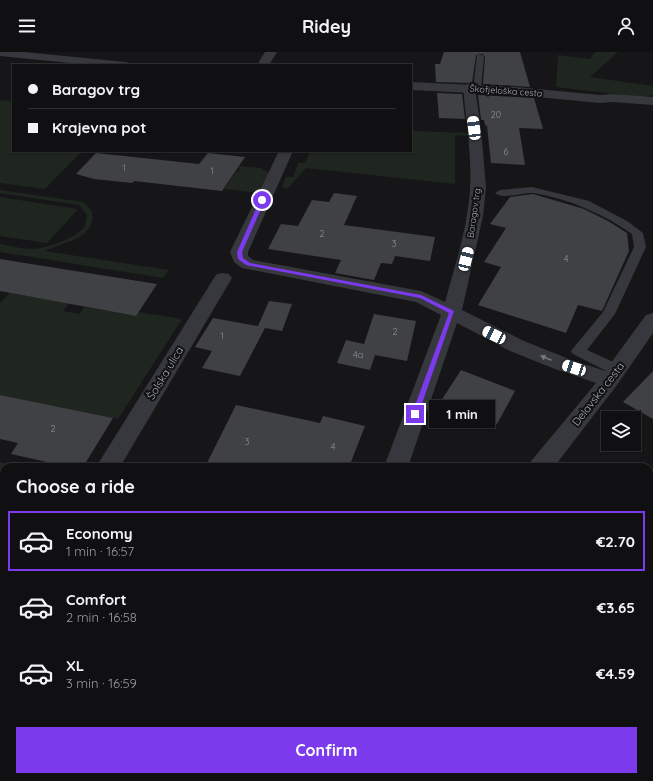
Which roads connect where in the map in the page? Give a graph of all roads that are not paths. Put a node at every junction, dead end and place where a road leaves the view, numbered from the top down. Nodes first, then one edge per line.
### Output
1 (271, 52) edge
2 (0, 53) edge
3 (480, 57) dead end
4 (115, 64) edge
5 (263, 64) edge
6 (412, 86) edge
7 (473, 88) junction
8 (600, 98) junction
9 (653, 101) edge
10 (653, 110) edge
11 (286, 152) edge
12 (500, 193) dead end
13 (223, 278) dead end
14 (452, 312) junction
15 (652, 324) edge
16 (613, 375) junction
17 (110, 463) edge
18 (397, 463) edge
19 (543, 463) edge

1 - 5 street
2 - 4 street
3 - 7 lane
6 - 7 street, Škofjeloška cesta
7 - 8 street, Škofjeloška cesta
7 - 14 street, Baragov trg
8 - 9 street, Škofjeloška cesta
8 - 10 street, Škofjeloška cesta
11 - 14 street
12 - 16 lane
13 - 17 street, Šolska ulica
16 -> 14 street
14 - 18 street, Baragov trg
15 - 16 street, Delavska cesta
16 - 19 street, Delavska cesta

